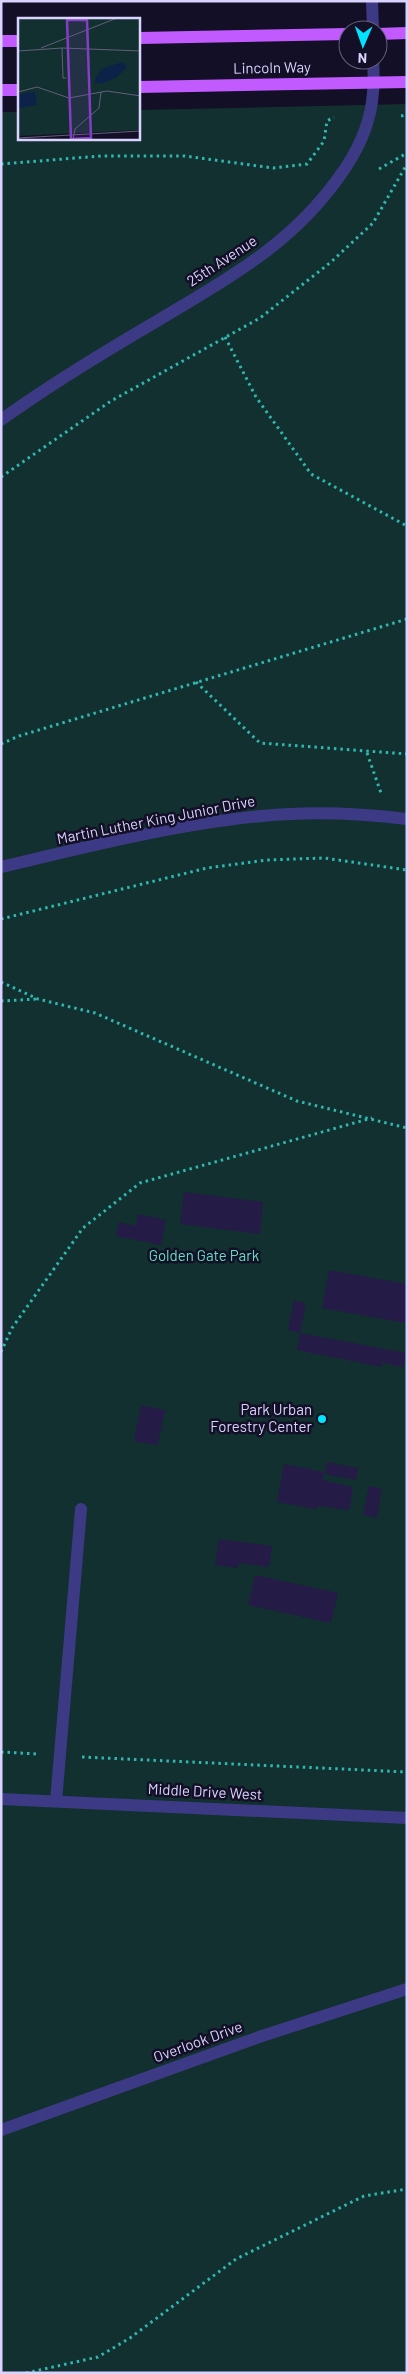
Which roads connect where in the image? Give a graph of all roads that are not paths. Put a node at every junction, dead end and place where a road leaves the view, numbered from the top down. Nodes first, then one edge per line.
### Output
1 (372, 1) edge
2 (373, 20) edge
3 (407, 33) edge
4 (338, 34) edge
5 (388, 34) edge
6 (140, 38) edge
7 (18, 41) edge
8 (1, 42) edge
9 (374, 70) edge
10 (407, 82) edge
11 (374, 83) junction
12 (140, 88) edge
13 (1, 90) edge
14 (18, 90) edge
15 (1, 420) edge
16 (407, 819) edge
17 (1, 867) edge
18 (80, 1509) dead end
19 (1, 1799) edge
20 (56, 1801) junction
21 (407, 1818) edge
22 (407, 1989) edge
23 (1, 2130) edge

1 - 2 street
3 - 5 main road
4 - 6 main road
7 - 8 main road
9 - 11 street, 25th Avenue
10 - 11 main road, Lincoln Way
11 - 12 main road, Lincoln Way
11 - 15 street, 25th Avenue
13 - 14 main road
16 - 17 street, Martin Luther King Junior Drive
18 - 20 street
19 - 20 street, Middle Drive West
20 - 21 street, Middle Drive West
22 - 23 street, Overlook Drive

